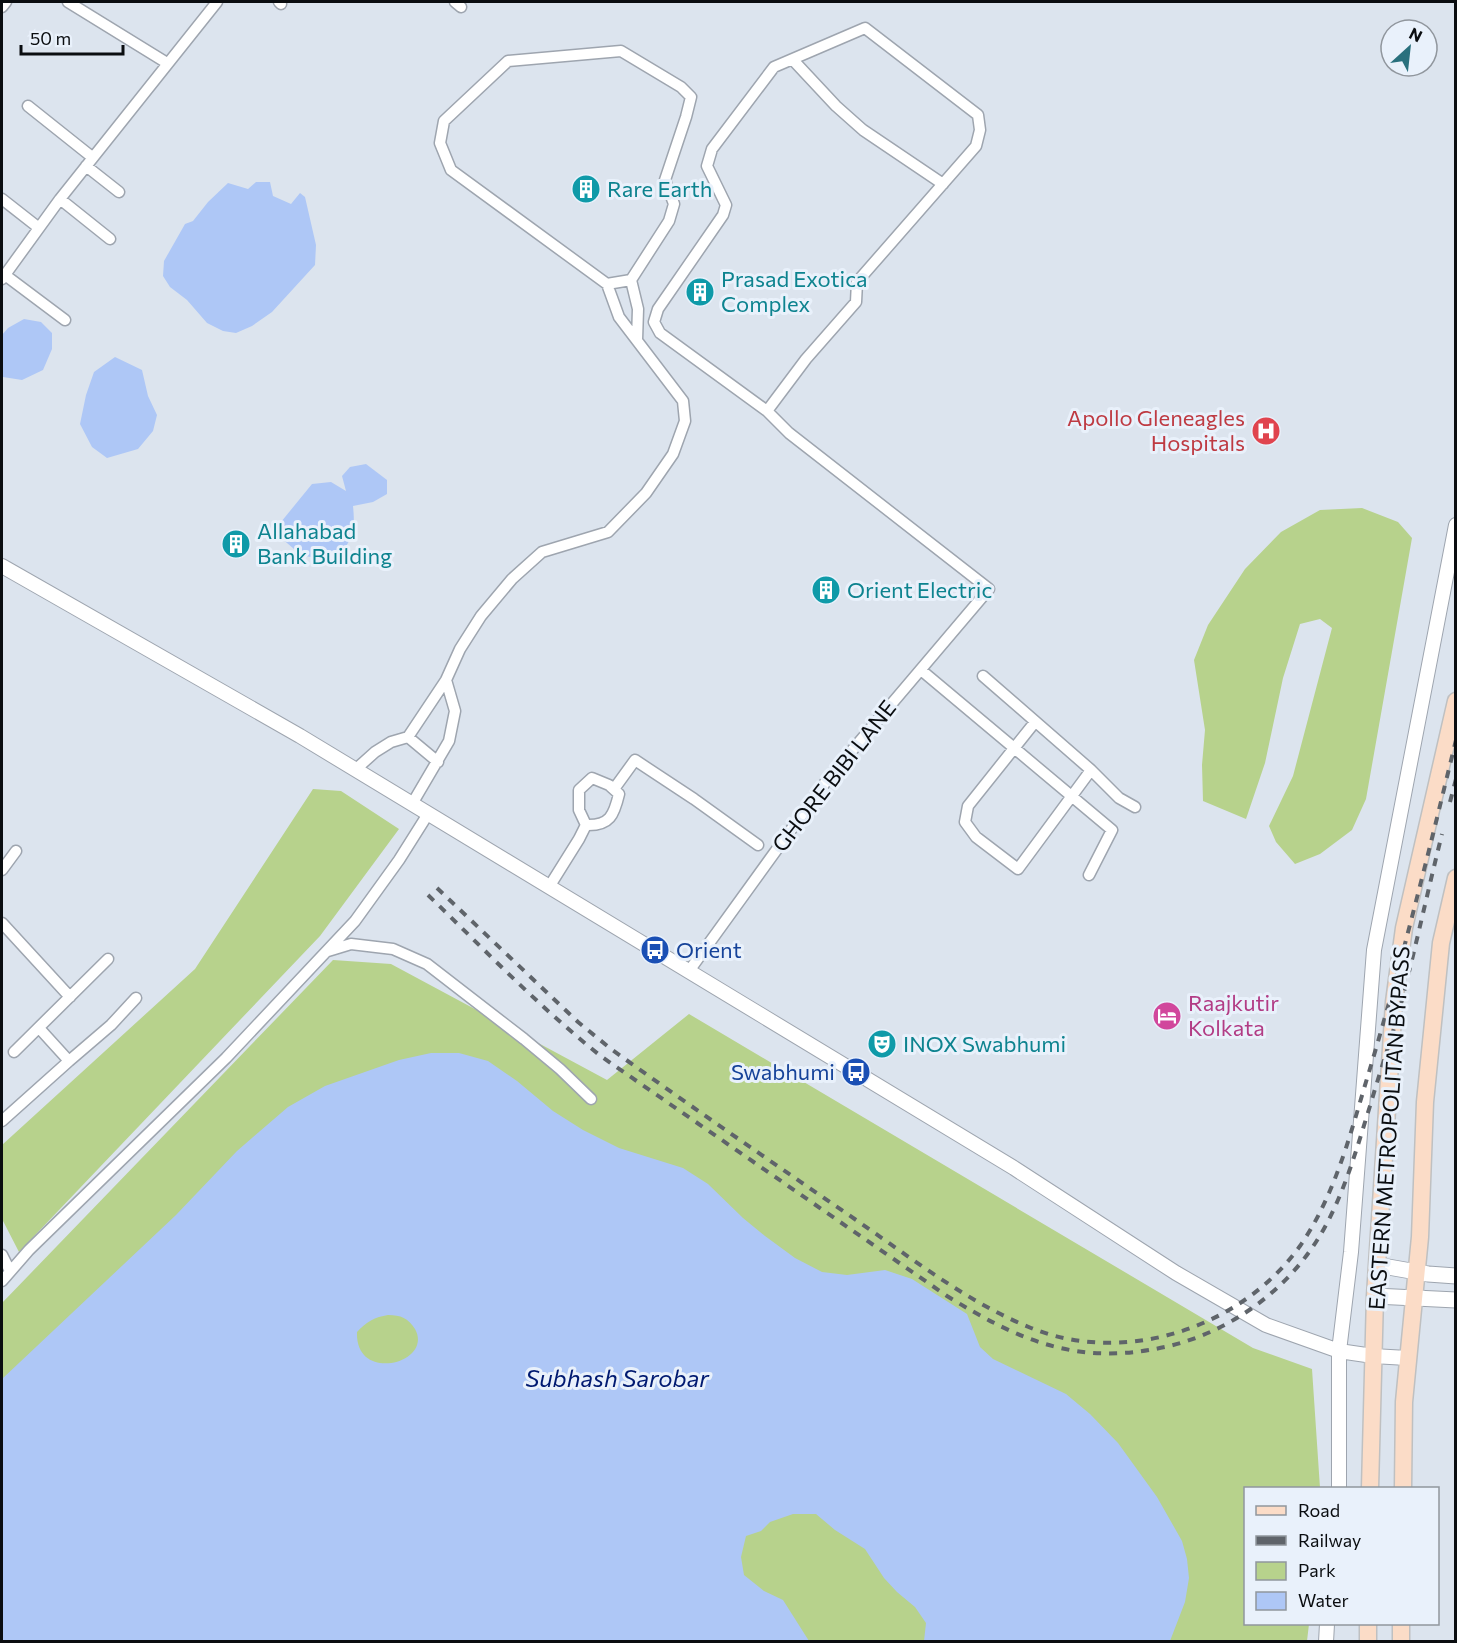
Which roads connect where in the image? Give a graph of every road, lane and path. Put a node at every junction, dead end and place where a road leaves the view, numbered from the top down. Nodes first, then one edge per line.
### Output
1 (6, 2) edge
2 (68, 2) edge
3 (217, 2) edge
4 (2, 7) edge
5 (793, 60) junction
6 (167, 63) junction
7 (28, 106) dead end
8 (89, 162) junction
9 (943, 184) junction
10 (119, 192) dead end
11 (2, 199) edge
12 (60, 199) junction
13 (39, 228) junction
14 (110, 238) dead end
15 (3, 277) edge
16 (631, 280) junction
17 (607, 284) junction
18 (65, 320) dead end
19 (637, 340) junction
20 (767, 411) junction
21 (1455, 525) edge
22 (2, 566) edge
23 (921, 670) junction
24 (983, 676) dead end
25 (446, 680) junction
26 (1455, 701) edge
27 (1035, 722) junction
28 (408, 737) junction
29 (1015, 748) junction
30 (438, 762) junction
31 (355, 770) junction
32 (1091, 770) junction
33 (614, 789) junction
34 (1071, 796) junction
35 (412, 804) junction
36 (1135, 807) dead end
37 (428, 814) junction
38 (586, 825) junction
39 (758, 845) dead end
40 (16, 850) dead end
41 (2, 870) edge
42 (1089, 875) dead end
43 (1455, 878) edge
44 (549, 887) junction
45 (2, 923) edge
46 (327, 951) junction
47 (108, 959) dead end
48 (689, 971) junction
49 (70, 997) junction
50 (136, 998) dead end
51 (39, 1028) junction
52 (14, 1052) dead end
53 (69, 1061) junction
54 (591, 1099) dead end
55 (2, 1121) edge
56 (2, 1255) edge
57 (1377, 1265) junction
58 (10, 1271) junction
59 (1417, 1271) junction
60 (1455, 1276) edge
61 (2, 1281) edge
62 (1375, 1296) junction
63 (1414, 1299) junction
64 (1455, 1300) edge
65 (1339, 1351) junction
66 (1373, 1356) junction
67 (1407, 1358) junction
68 (1339, 1487) edge
69 (1370, 1487) edge
70 (1402, 1487) edge
71 (1327, 1625) edge
72 (1368, 1625) edge
73 (1401, 1625) edge
74 (1326, 1641) edge
75 (1368, 1641) edge
76 (1401, 1641) edge

1 - 4 street
2 - 6 street
3 - 6 street
5 - 9 street
5 - 9 street
5 - 20 street
6 - 8 street
7 - 8 street
8 - 10 street
8 - 12 street
9 - 20 street
11 - 13 street
12 - 13 street
12 - 14 street
13 - 15 street
15 - 18 street
16 - 17 street
16 - 17 street
16 - 19 street
17 - 19 street
19 - 25 street
20 - 23 street, GHORE BIBI LANE
21 - 65 street
22 - 31 street
23 - 29 street
23 - 48 street, GHORE BIBI LANE
24 - 27 street
25 - 28 street
25 - 30 street
26 - 57 main road, EASTERN METROPOLITAN BYPASS
27 - 29 street
27 - 32 street
28 - 30 street
28 - 31 street
29 - 34 street
29 - 34 street
30 - 35 street
31 - 35 street
32 - 34 street
32 - 36 street
33 - 38 street
33 - 38 street
33 - 39 street
34 - 42 street
35 - 37 street
37 - 44 street
37 - 46 street
38 - 44 street
40 - 41 street
43 - 59 main road, EASTERN METROPOLITAN BYPASS
44 - 48 street
45 - 49 street
46 - 54 street
46 - 58 street
47 - 49 street
48 - 65 street
49 - 51 street
50 - 53 street
51 - 52 street
51 - 53 street
53 - 55 street
56 - 58 street
57 - 59 main road
57 - 62 main road, EASTERN METROPOLITAN BYPASS
58 - 61 street
59 - 60 main road
59 - 63 main road, EASTERN METROPOLITAN BYPASS
62 - 63 main road
62 - 66 main road, EASTERN METROPOLITAN BYPASS
63 - 64 main road
63 - 67 main road, EASTERN METROPOLITAN BYPASS
65 - 66 street
65 - 68 street
66 - 67 street
66 - 69 main road, EASTERN METROPOLITAN BYPASS
67 - 70 main road, EASTERN METROPOLITAN BYPASS
71 - 74 street
72 - 75 main road
73 - 76 main road

